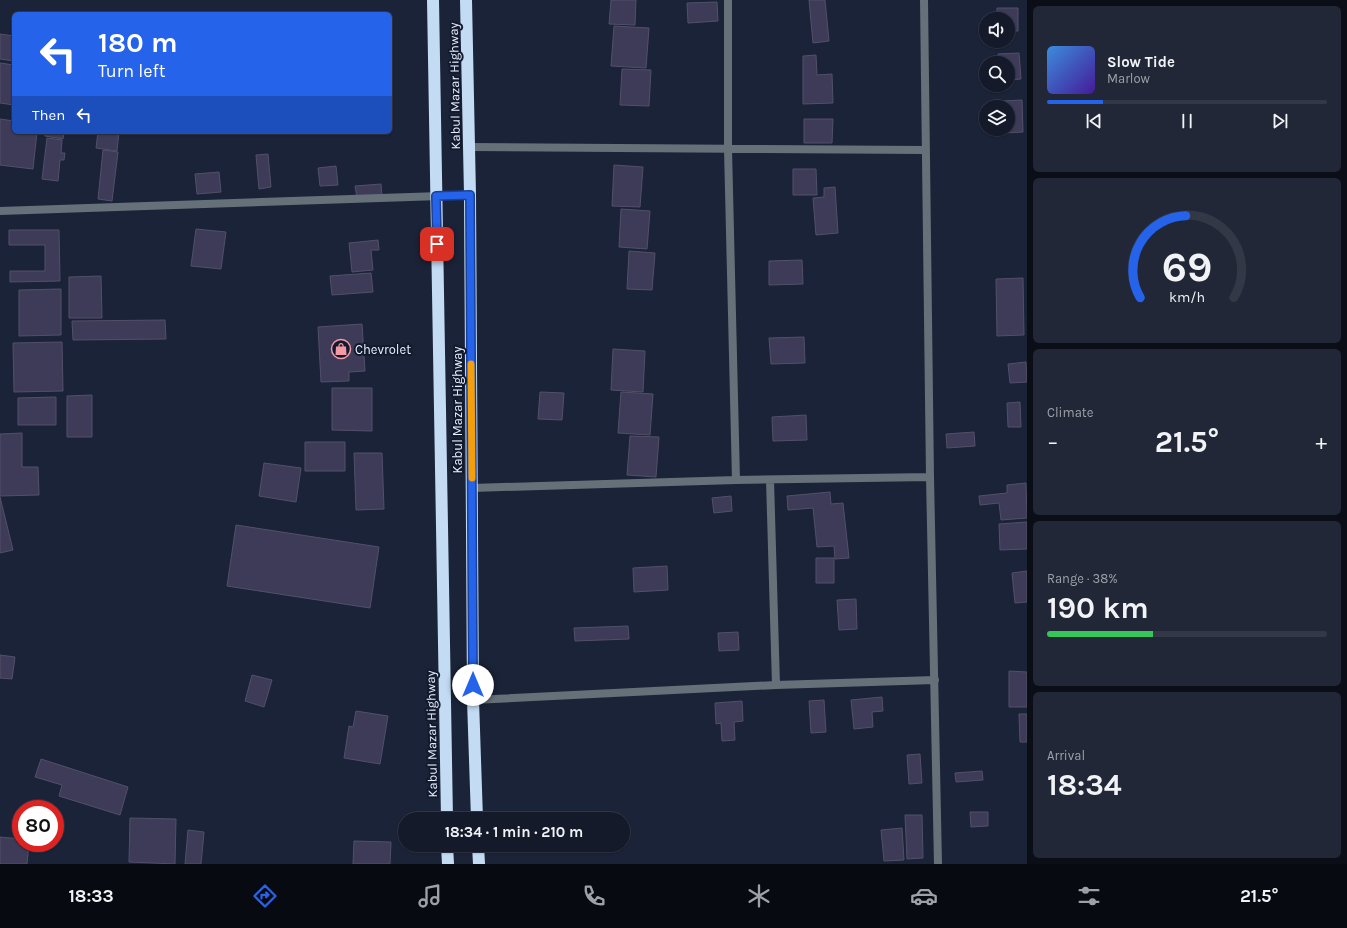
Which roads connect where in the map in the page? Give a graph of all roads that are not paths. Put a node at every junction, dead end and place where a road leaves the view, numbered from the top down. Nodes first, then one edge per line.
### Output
1 (433, 0) edge
2 (466, 0) edge
3 (728, 0) edge
4 (924, 0) edge
5 (469, 147) junction
6 (728, 150) junction
7 (925, 150) junction
8 (470, 195) junction
9 (436, 196) junction
10 (0, 211) edge
11 (930, 477) junction
12 (736, 480) junction
13 (770, 480) junction
14 (472, 488) junction
15 (935, 680) junction
16 (776, 685) junction
17 (473, 700) junction
18 (447, 812) edge
19 (478, 812) edge
20 (447, 852) edge
21 (478, 852) edge
22 (448, 864) edge
23 (479, 864) edge
24 (938, 864) edge

1 - 9 highway, Kabul Mazar Highway
2 - 5 highway, Kabul Mazar Highway
3 - 6 street
4 - 7 street
5 - 6 street
5 - 8 highway, Kabul Mazar Highway
6 - 7 street
6 - 12 street
7 - 11 street
8 - 9 street
8 - 14 highway, Kabul Mazar Highway
9 - 10 street
9 - 18 highway, Kabul Mazar Highway
11 - 13 street
11 - 15 street
12 - 13 street
12 - 14 street
13 - 16 street
14 - 17 highway, Kabul Mazar Highway
15 - 16 street
15 - 24 street
16 - 17 street
17 - 19 highway, Kabul Mazar Highway
20 - 22 highway
21 - 23 highway

